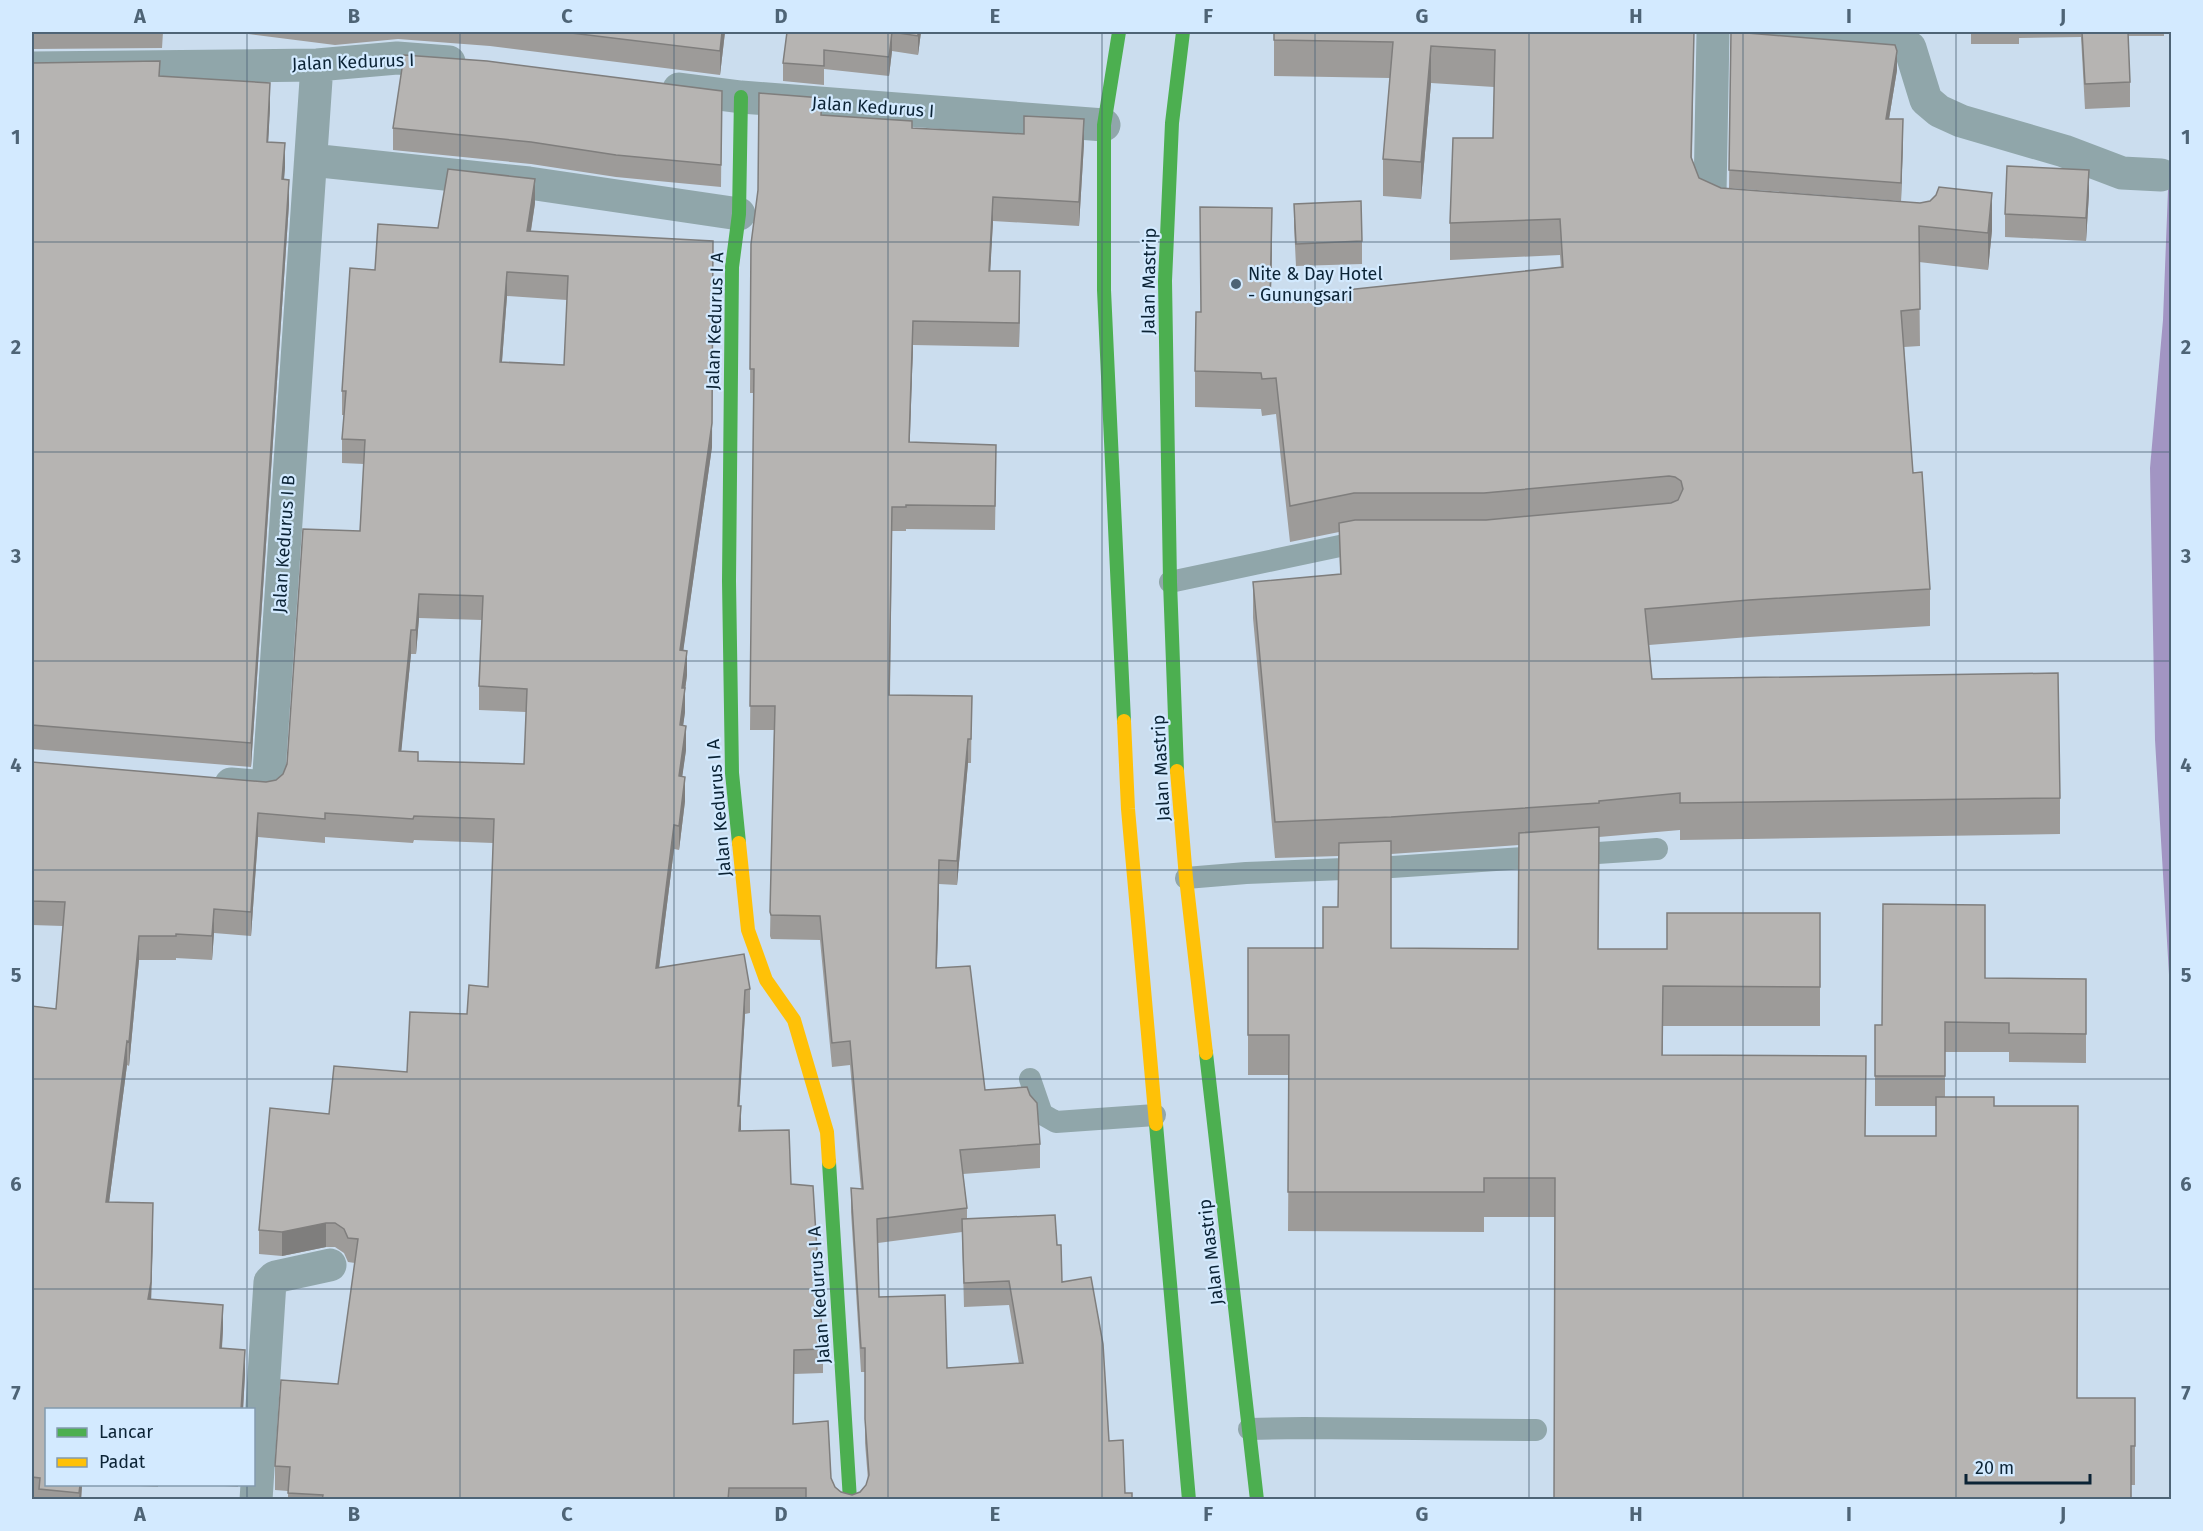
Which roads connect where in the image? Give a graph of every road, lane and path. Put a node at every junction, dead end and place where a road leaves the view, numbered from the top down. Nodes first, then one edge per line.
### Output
1 (1119, 32) edge
2 (1184, 32) edge
3 (1713, 32) edge
4 (1748, 32) edge
5 (477, 64) edge
6 (317, 65) junction
7 (32, 68) edge
8 (650, 86) edge
9 (741, 97) junction
10 (1104, 124) junction
11 (311, 160) junction
12 (2161, 175) dead end
13 (1769, 210) edge
14 (739, 214) junction
15 (1390, 543) edge
16 (1170, 582) junction
17 (197, 781) edge
18 (1657, 849) dead end
19 (1186, 878) junction
20 (1030, 1079) dead end
21 (1155, 1115) junction
22 (330, 1265) dead end
23 (1249, 1429) junction
24 (1536, 1431) dead end
25 (256, 1500) edge
26 (850, 1500) edge
27 (1189, 1500) edge
28 (1257, 1500) edge

1 - 10 main road, Jalan Mastrip
2 - 16 main road, Jalan Mastrip
3 - 13 street
4 - 12 street
5 - 6 street, Jalan Kedurus I
6 - 7 street, Jalan Kedurus I
6 - 11 street, Jalan Kedurus I B
8 - 9 street, Jalan Kedurus I
9 - 10 street, Jalan Kedurus I
9 - 14 main road, Jalan Kedurus I A
10 - 21 main road, Jalan Mastrip
11 - 14 street
11 - 17 street, Jalan Kedurus I B
14 - 26 main road, Jalan Kedurus I A
15 - 16 lane
16 - 19 main road, Jalan Mastrip
18 - 19 lane
19 - 23 main road, Jalan Mastrip
20 - 21 lane
21 - 27 main road, Jalan Mastrip
22 - 25 street
23 - 24 lane
23 - 28 main road, Jalan Mastrip

